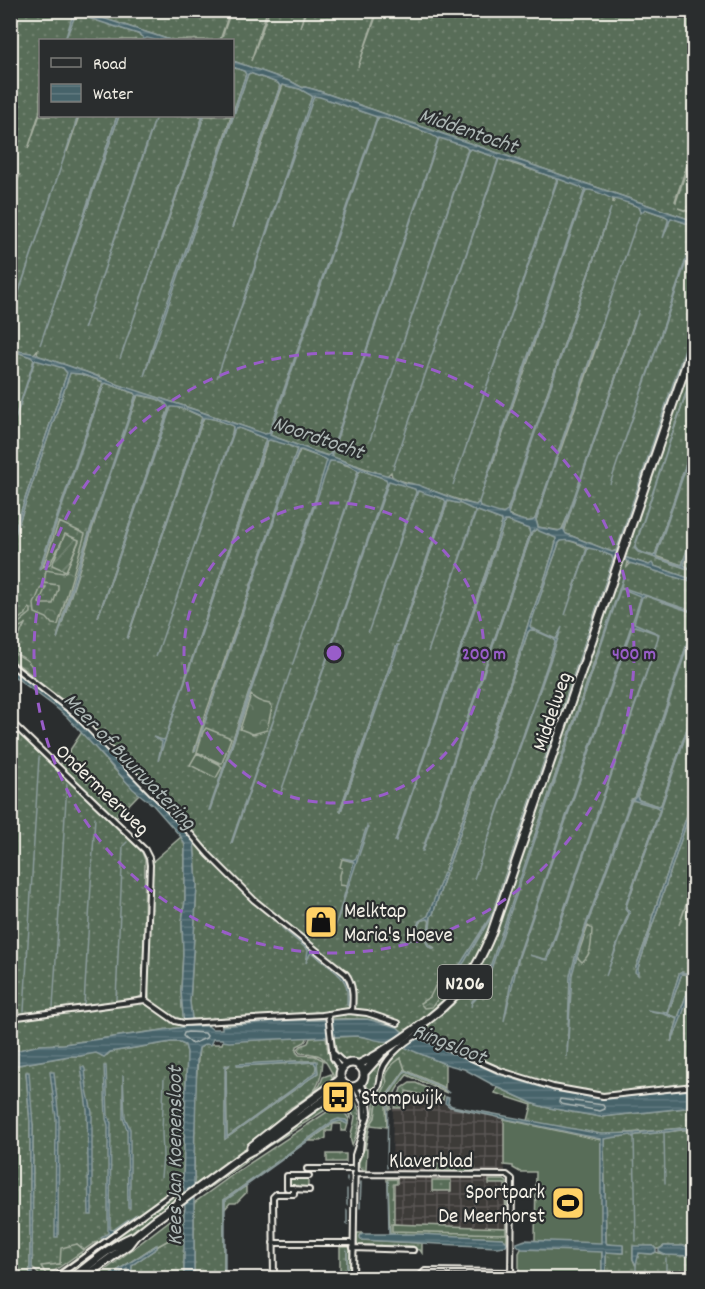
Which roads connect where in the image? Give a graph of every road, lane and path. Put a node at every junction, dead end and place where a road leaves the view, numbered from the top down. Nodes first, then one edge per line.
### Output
1 (694, 342) edge
2 (10, 664) edge
3 (10, 721) edge
4 (145, 999) junction
5 (352, 1011) junction
6 (329, 1017) junction
7 (10, 1018) edge
8 (398, 1023) dead end
9 (411, 1035) junction
10 (398, 1045) junction
11 (381, 1053) junction
12 (358, 1065) junction
13 (344, 1067) junction
14 (364, 1073) junction
15 (343, 1082) junction
16 (358, 1085) junction
17 (694, 1086) edge
18 (364, 1097) junction
19 (307, 1169) dead end
20 (354, 1172) junction
21 (309, 1176) dead end
22 (178, 1189) dead end
23 (309, 1190) dead end
24 (293, 1192) junction
25 (135, 1236) junction
26 (273, 1243) junction
27 (353, 1246) junction
28 (413, 1250) dead end
29 (511, 1272) junction
30 (55, 1278) edge
31 (72, 1278) edge
32 (83, 1278) edge
33 (274, 1278) edge
34 (353, 1278) edge
35 (421, 1278) edge
36 (511, 1278) edge

1 - 9 main road, Middelweg / N206
2 - 5 street
3 - 4 street, Ondermeerweg
4 - 6 street
4 - 7 street
5 - 6 street
5 - 8 street
6 - 13 street
9 - 10 main road, Middelweg / N206
9 - 17 street
10 - 11 main road, Middelweg / N206
10 - 18 street
11 - 12 main road, Middelweg / N206
11 - 14 main road, Middelweg / N206
12 - 13 main road, N206
12 - 14 main road
13 - 15 main road
14 - 16 main road, N206
15 - 16 main road
15 - 25 main road
16 - 18 street
16 - 18 street
18 - 20 street
19 - 20 street, Klaverblad
20 - 27 street
20 - 29 street, Klaverblad
21 - 24 street
22 - 30 street
23 - 24 street
24 - 26 street
25 - 31 main road
25 - 32 main road
26 - 27 street
26 - 33 street
27 - 28 street
27 - 34 street
29 - 35 street
29 - 36 street

